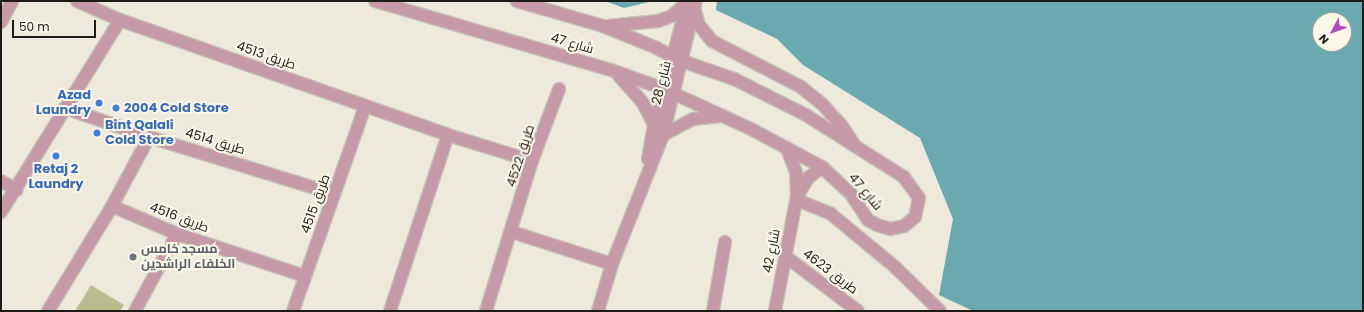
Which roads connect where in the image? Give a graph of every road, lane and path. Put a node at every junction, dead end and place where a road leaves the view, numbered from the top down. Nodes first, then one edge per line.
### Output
1 (12, 1) edge
2 (77, 1) edge
3 (375, 1) edge
4 (517, 1) edge
5 (691, 3) edge
6 (120, 20) junction
7 (1, 22) edge
8 (603, 26) junction
9 (678, 59) junction
10 (612, 70) junction
11 (559, 89) dead end
12 (669, 91) junction
13 (365, 106) junction
14 (65, 108) junction
15 (723, 116) junction
16 (654, 125) junction
17 (448, 135) junction
18 (663, 135) junction
19 (149, 137) junction
20 (787, 148) junction
21 (858, 150) junction
22 (532, 161) junction
23 (822, 167) junction
24 (648, 168) junction
25 (1, 181) edge
26 (17, 190) junction
27 (334, 194) junction
28 (797, 198) junction
29 (112, 206) junction
30 (1, 212) edge
31 (512, 232) junction
32 (177, 234) junction
33 (725, 242) dead end
34 (785, 256) junction
35 (612, 264) junction
36 (305, 276) junction
37 (48, 311) edge
38 (135, 311) edge
39 (293, 311) edge
40 (390, 311) edge
41 (486, 311) edge
42 (598, 311) edge
43 (713, 311) edge
44 (775, 311) edge
45 (858, 311) edge
46 (940, 311) edge

1 - 7 street
2 - 6 street, طريق 4513
3 - 10 street, شارع 47
4 - 8 street, شارع 47
5 - 8 street
5 - 9 street, شارع 28
5 - 21 street
6 - 13 street, طريق 4513
6 - 14 street
8 - 9 street, شارع 47
9 - 12 street, شارع 28
9 - 21 street, شارع 47
10 - 12 street, شارع 47
10 - 16 street
11 - 22 street, طريق 4522
12 - 15 street, شارع 47
12 - 16 street, شارع 28
12 - 18 street, شارع 28
13 - 17 street, طريق 4513
13 - 27 street, طريق 4515
14 - 19 street, طريق 4514
14 - 26 street
15 - 18 street
15 - 20 street, شارع 47
16 - 24 street, شارع 28
17 - 22 street, طريق 4513
17 - 40 street
18 - 24 street, شارع 28
19 - 27 street, طريق 4514
19 - 29 street
20 - 23 street, شارع 47
20 - 28 street, شارع 42
21 - 23 street, شارع 47
22 - 31 street, طريق 4522
23 - 28 street, شارع 42
24 - 35 street, شارع 28
25 - 26 street
26 - 30 street
27 - 36 street, طريق 4515
28 - 34 street, شارع 42
28 - 46 street
29 - 32 street, طريق 4516
29 - 37 street
31 - 35 street
31 - 41 street, طريق 4522
32 - 36 street, طريق 4516
32 - 38 street
33 - 43 street
34 - 44 street, شارع 42
34 - 45 street, طريق 4623
35 - 42 street, شارع 28
36 - 39 street, طريق 4515

